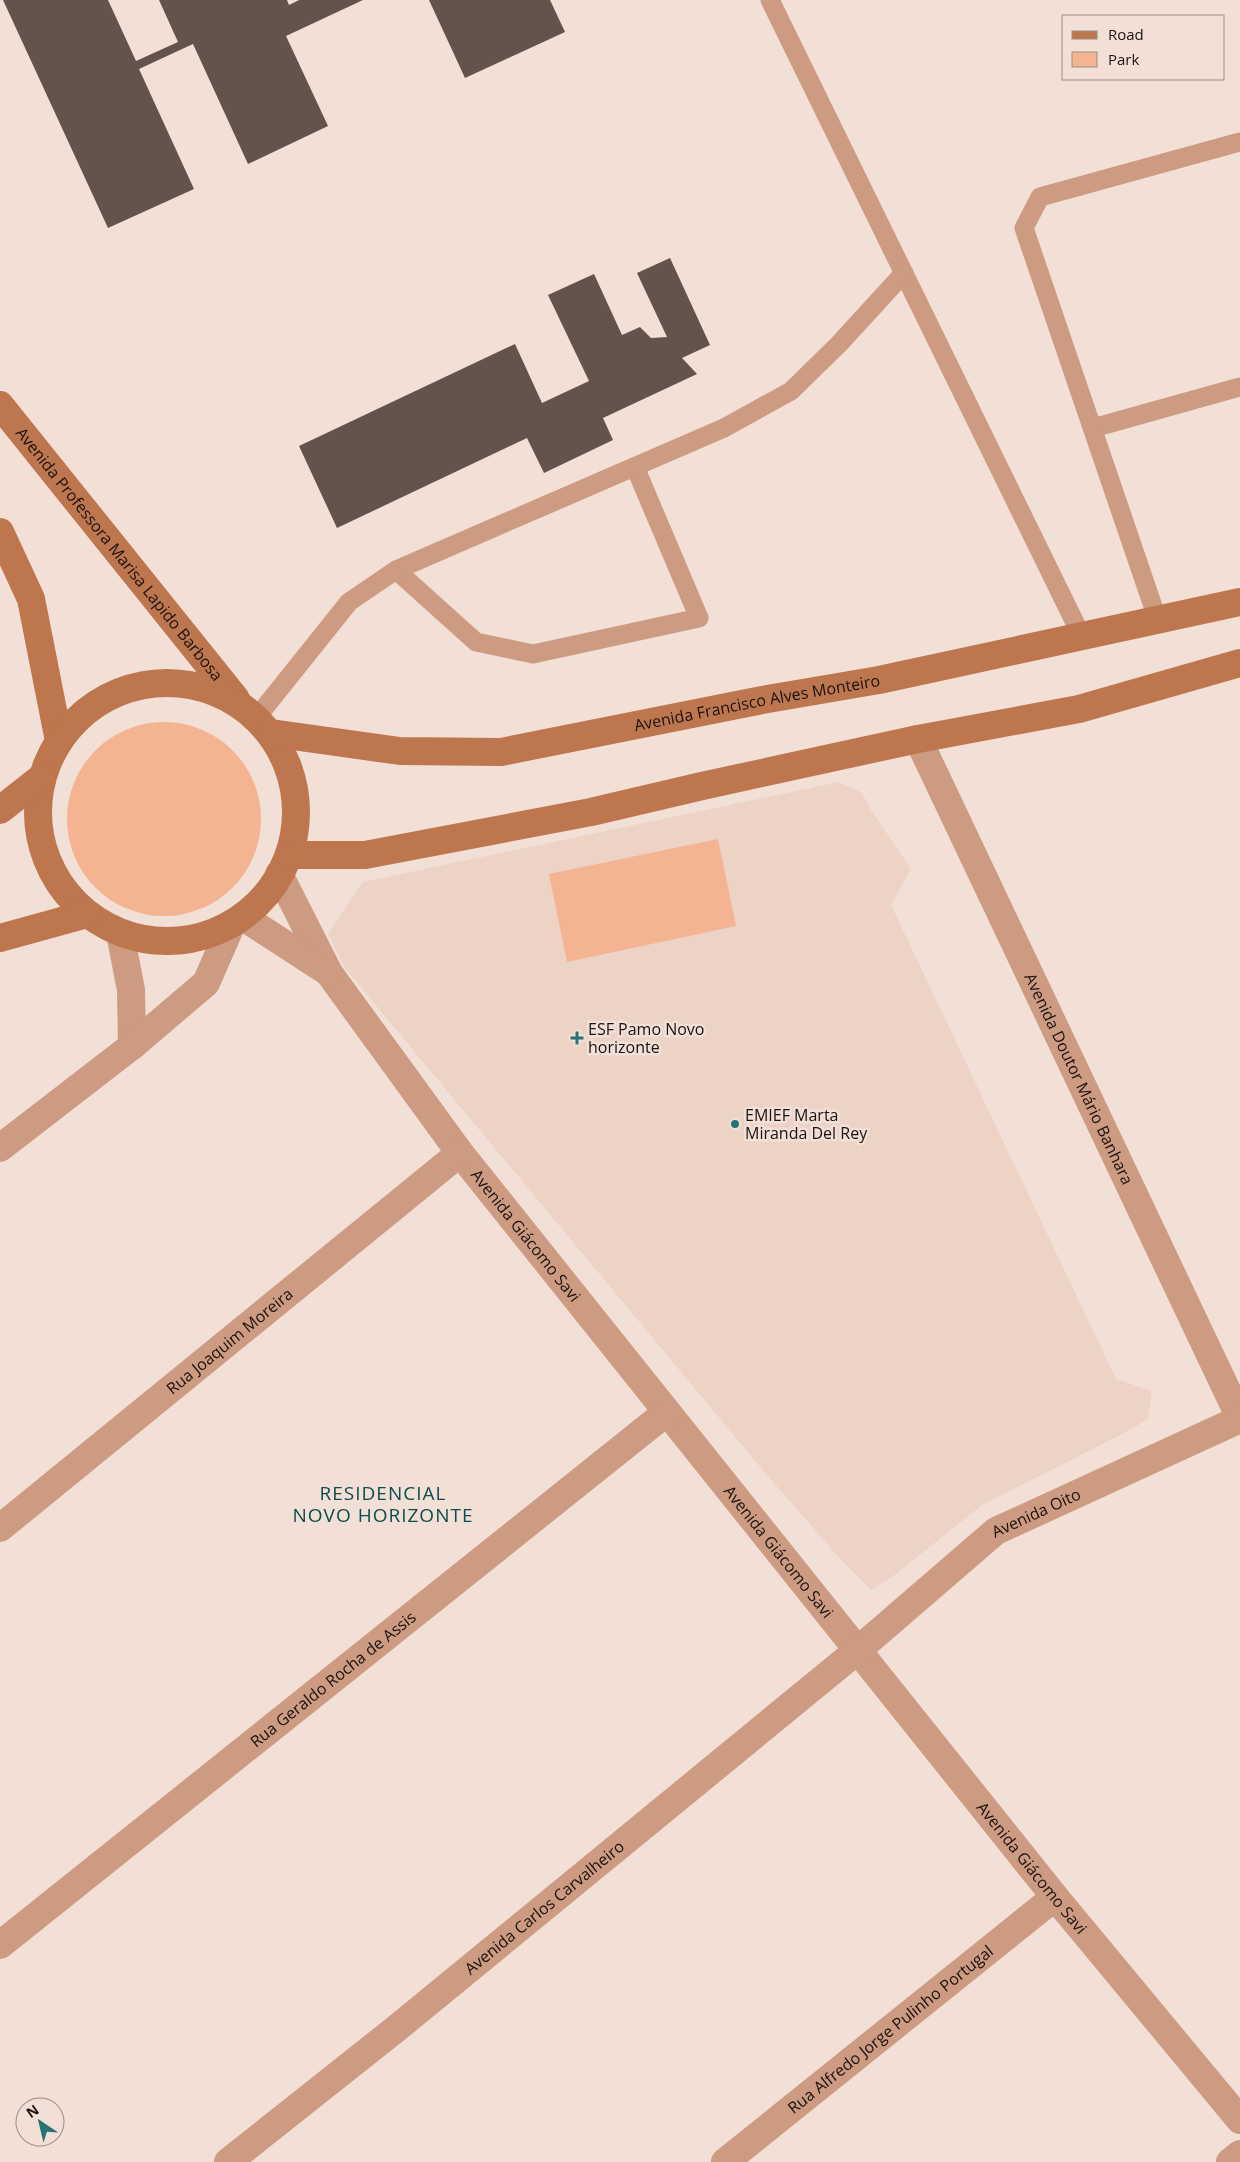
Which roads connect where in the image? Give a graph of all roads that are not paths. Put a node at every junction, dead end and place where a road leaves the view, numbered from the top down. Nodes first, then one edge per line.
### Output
1 (770, 0) edge
2 (1240, 142) edge
3 (904, 273) junction
4 (1240, 387) edge
5 (0, 405) edge
6 (1093, 428) junction
7 (635, 467) junction
8 (0, 532) edge
9 (396, 570) junction
10 (1240, 602) edge
11 (1158, 621) junction
12 (1082, 637) junction
13 (1240, 663) edge
14 (256, 718) junction
15 (918, 739) junction
16 (59, 740) junction
17 (42, 777) junction
18 (0, 810) edge
19 (284, 864) junction
20 (87, 914) junction
21 (237, 922) junction
22 (120, 933) junction
23 (0, 938) edge
24 (329, 973) junction
25 (132, 1046) junction
26 (0, 1148) edge
27 (460, 1154) junction
28 (667, 1412) junction
29 (1240, 1418) edge
30 (0, 1528) edge
31 (858, 1650) junction
32 (1055, 1897) junction
33 (0, 1945) edge
34 (1240, 2120) edge
35 (1240, 2154) edge
36 (228, 2162) edge
37 (726, 2162) edge
38 (1230, 2162) edge

1 - 3 lane
2 - 6 lane
3 - 7 lane
3 - 12 lane
4 - 6 lane
5 - 14 main road, Avenida Professora Marisa Lapido Barbosa
6 - 11 lane
7 - 9 lane
7 - 9 lane
8 - 16 main road
9 - 14 lane
10 - 11 main road, Avenida Francisco Alves Monteiro
11 - 12 main road, Avenida Francisco Alves Monteiro
12 - 14 main road, Avenida Francisco Alves Monteiro
13 - 15 main road
14 - 16 main road, Avenida Francisco Alves Monteiro
14 - 19 main road, Avenida Professora Marisa Lapido Barbosa
15 - 19 main road
15 - 29 street, Avenida Doutor Mário Banhara
16 - 17 main road, Avenida Francisco Alves Monteiro
17 - 18 main road
17 - 20 main road
19 - 21 main road
19 - 24 street, Avenida Giácomo Savi
20 - 22 main road
20 - 23 main road
21 - 22 main road
21 - 24 street, Avenida Giácomo Savi
21 - 25 street
22 - 25 street
24 - 27 street, Avenida Giácomo Savi
25 - 26 street
27 - 28 street, Avenida Giácomo Savi
27 - 30 street, Rua Joaquim Moreira
28 - 31 street, Avenida Giácomo Savi
28 - 33 street, Rua Geraldo Rocha de Assis
29 - 31 street, Avenida Oito
31 - 32 street, Avenida Giácomo Savi
31 - 36 street, Avenida Carlos Carvalheiro
32 - 34 street, Avenida Giácomo Savi
32 - 37 street, Rua Alfredo Jorge Pulinho Portugal
35 - 38 street

